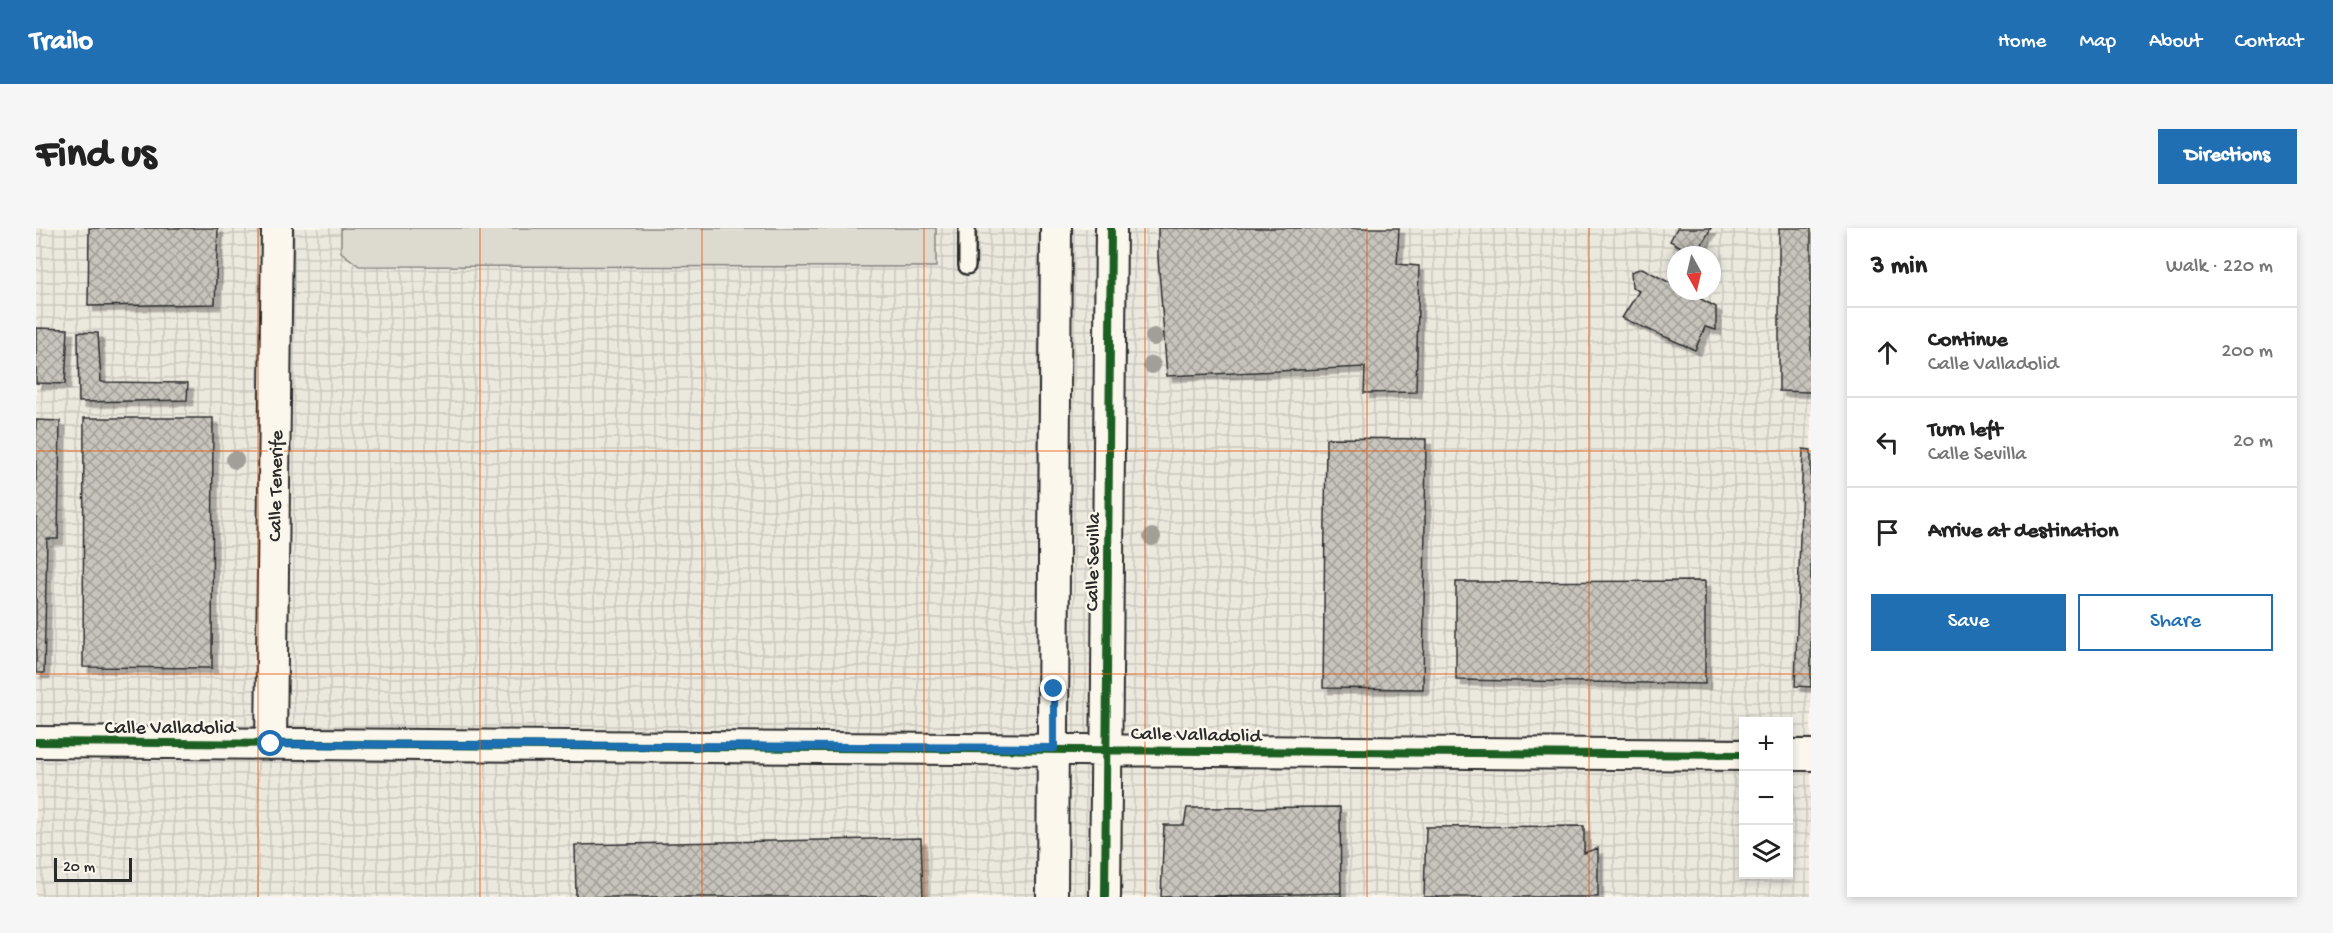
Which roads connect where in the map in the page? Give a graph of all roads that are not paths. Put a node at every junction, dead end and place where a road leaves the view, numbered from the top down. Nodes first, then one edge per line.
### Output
1 (277, 228) edge
2 (967, 228) edge
3 (1056, 228) edge
4 (1111, 228) edge
5 (967, 266) dead end
6 (36, 742) edge
7 (271, 744) junction
8 (1054, 748) junction
9 (1105, 748) junction
10 (1739, 754) edge
11 (1793, 755) edge
12 (1811, 755) edge
13 (1052, 897) edge
14 (1105, 897) edge

1 - 7 street, Calle Tenerife
2 - 5 lane
3 - 8 street, Calle Sevilla
4 - 9 street, Calle Sevilla
6 - 7 street, Calle Valladolid
7 - 8 street, Calle Valladolid
8 - 9 street, Calle Valladolid
8 - 13 street, Calle Sevilla
9 - 10 street, Calle Valladolid
9 - 14 street, Calle Sevilla
11 - 12 street

